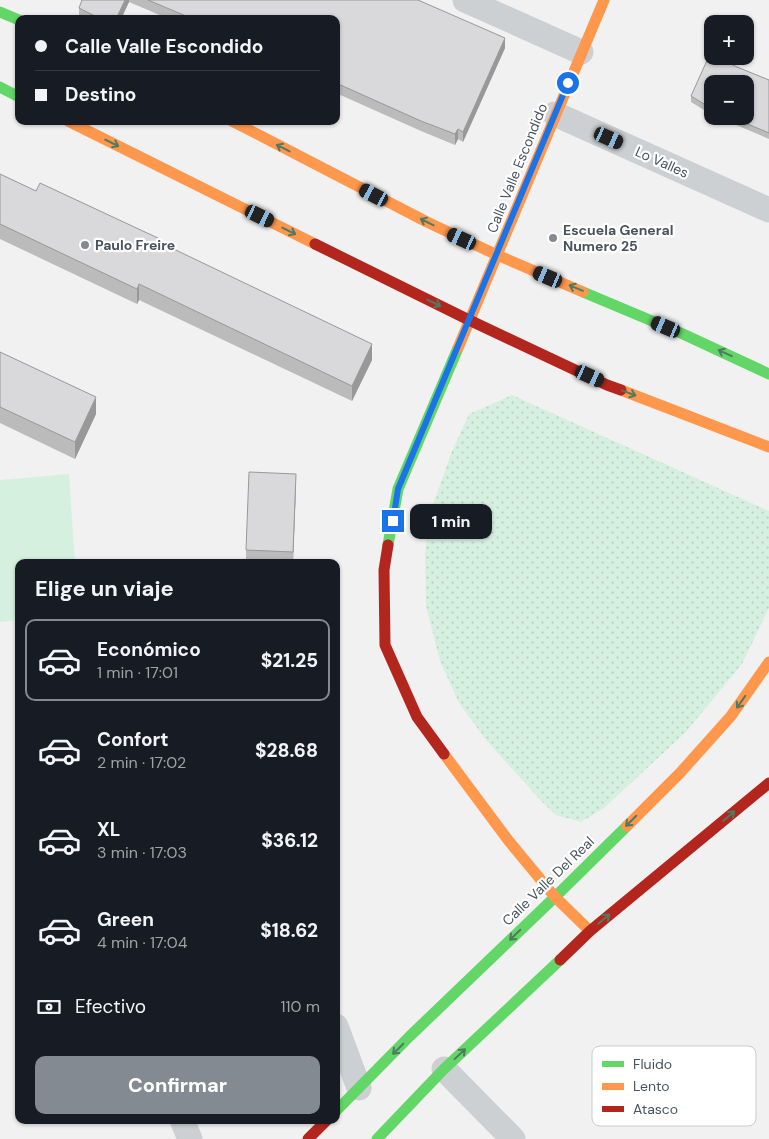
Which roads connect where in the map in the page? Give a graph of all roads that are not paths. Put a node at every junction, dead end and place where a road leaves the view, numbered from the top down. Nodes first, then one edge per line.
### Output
1 (465, 0) edge
2 (604, 0) edge
3 (0, 12) edge
4 (15, 18) edge
5 (581, 52) junction
6 (0, 88) edge
7 (15, 95) edge
8 (555, 114) junction
9 (76, 125) edge
10 (240, 125) edge
11 (769, 210) edge
12 (497, 255) junction
13 (469, 320) junction
14 (769, 374) edge
15 (769, 447) edge
16 (769, 662) edge
17 (769, 783) edge
18 (555, 897) junction
19 (590, 931) junction
20 (340, 1037) edge
21 (444, 1069) junction
22 (359, 1088) junction
23 (340, 1107) edge
24 (184, 1124) edge
25 (323, 1124) edge
26 (190, 1139) edge
27 (308, 1139) edge
28 (377, 1139) edge
29 (513, 1139) edge

1 - 5 street
2 - 5 street, Calle Valle Escondido
3 - 4 street
5 - 8 street, Calle Valle Escondido
6 - 7 street
8 - 11 street, Lo Valles
8 - 12 street, Calle Valle Escondido
9 -> 13 street
12 -> 10 street
12 - 13 street, Calle Valle Escondido
14 -> 12 street
13 -> 15 street
13 - 18 street, Calle Valle Escondido
16 -> 18 street, Calle Valle Del Real
19 -> 17 street
18 - 19 street, Calle Valle Escondido
18 -> 22 street, Calle Valle Del Real
21 -> 19 street
20 - 22 street
21 - 28 street
21 - 29 street
22 - 23 street, Calle Valle Del Real
24 - 26 street
25 - 27 street

